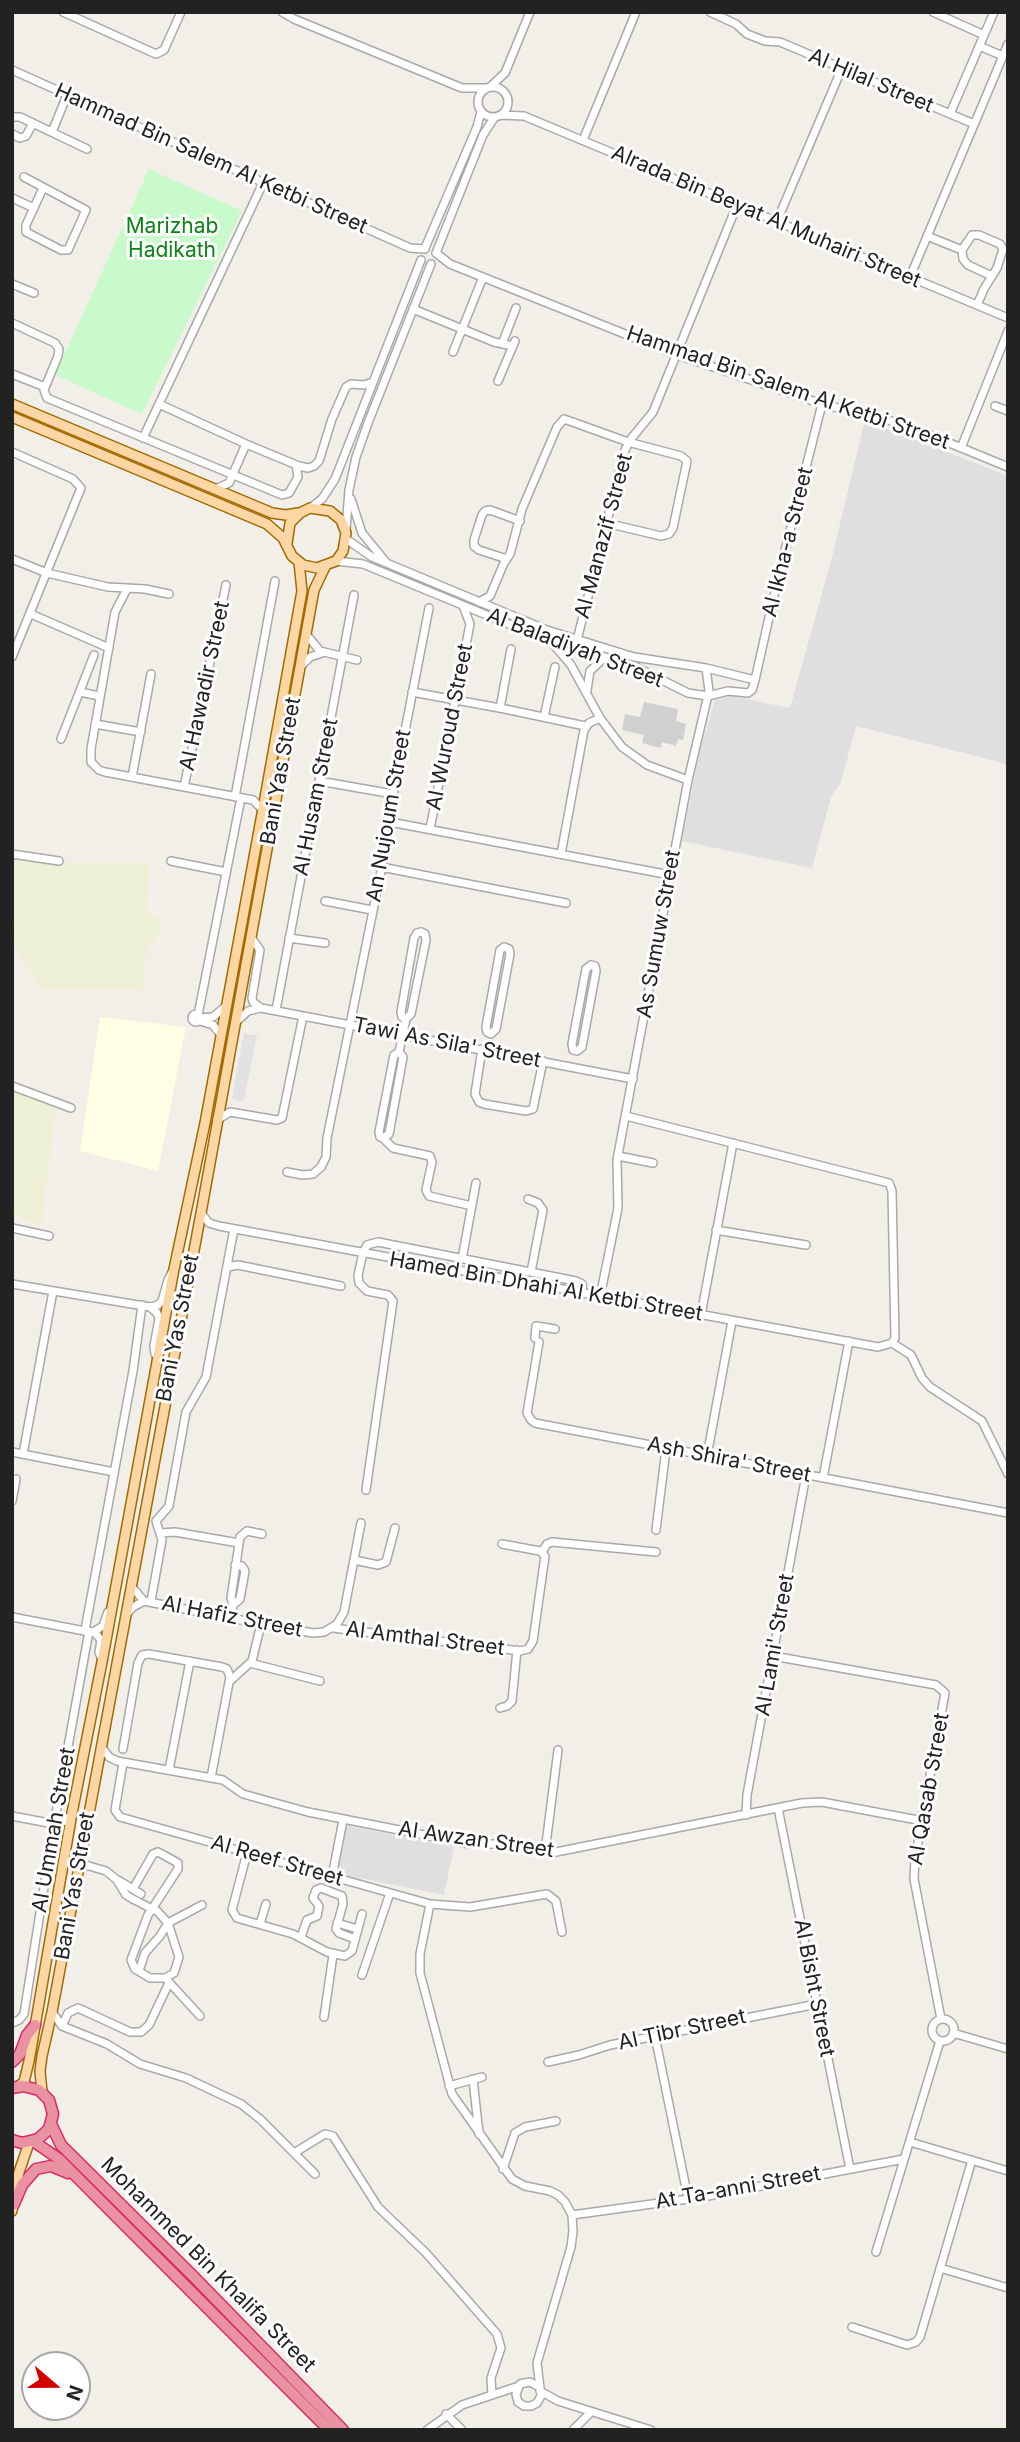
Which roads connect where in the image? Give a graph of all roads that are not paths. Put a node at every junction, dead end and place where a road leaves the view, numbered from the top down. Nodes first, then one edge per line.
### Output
1 (63, 12) edge
2 (181, 12) edge
3 (282, 12) edge
4 (530, 12) edge
5 (636, 12) edge
6 (710, 12) edge
7 (933, 12) edge
8 (994, 12) edge
9 (984, 35) junction
10 (1008, 44) edge
11 (979, 47) junction
12 (1003, 56) junction
13 (842, 68) junction
14 (12, 71) edge
15 (505, 72) junction
16 (461, 88) junction
17 (488, 88) junction
18 (68, 96) junction
19 (507, 96) junction
20 (479, 109) junction
21 (950, 114) junction
22 (498, 116) junction
23 (524, 116) junction
24 (12, 117) edge
25 (33, 123) junction
26 (974, 124) junction
27 (52, 132) junction
28 (12, 134) edge
29 (583, 140) junction
30 (87, 149) dead end
31 (24, 177) dead end
32 (263, 183) junction
33 (43, 188) junction
34 (12, 198) edge
35 (737, 205) junction
36 (34, 208) junction
37 (777, 221) junction
38 (927, 236) junction
39 (410, 248) junction
40 (425, 248) junction
41 (962, 250) junction
42 (436, 253) junction
43 (421, 259) junction
44 (432, 264) junction
45 (450, 264) junction
46 (992, 276) junction
47 (483, 277) junction
48 (910, 277) junction
49 (12, 284) edge
50 (34, 293) dead end
51 (977, 305) junction
52 (516, 308) dead end
53 (413, 309) junction
54 (1008, 318) edge
55 (12, 323) edge
56 (462, 330) junction
57 (1008, 331) edge
58 (502, 344) junction
59 (453, 352) dead end
60 (675, 354) junction
61 (12, 373) edge
62 (498, 381) dead end
63 (373, 382) junction
64 (360, 385) junction
65 (44, 387) junction
66 (368, 396) junction
67 (12, 404) edge
68 (159, 404) junction
69 (822, 404) junction
70 (995, 406) dead end
71 (1008, 411) edge
72 (555, 414) dead end
73 (12, 417) edge
74 (567, 419) junction
75 (143, 438) junction
76 (628, 442) junction
77 (246, 444) junction
78 (961, 448) junction
79 (323, 451) junction
80 (12, 452) edge
81 (296, 465) junction
82 (1008, 467) edge
83 (231, 480) junction
84 (297, 480) junction
85 (214, 489) junction
86 (349, 489) junction
87 (238, 500) junction
88 (305, 511) junction
89 (520, 521) junction
90 (606, 523) junction
91 (346, 536) junction
92 (287, 543) junction
93 (12, 559) edge
94 (507, 559) junction
95 (336, 561) junction
96 (299, 562) junction
97 (388, 564) junction
98 (325, 567) junction
99 (47, 573) junction
100 (275, 581) dead end
101 (226, 585) dead end
102 (127, 589) junction
103 (169, 594) dead end
104 (354, 595) dead end
105 (490, 596) junction
106 (478, 602) junction
107 (463, 605) junction
108 (429, 608) dead end
109 (494, 608) junction
110 (31, 614) junction
111 (488, 616) junction
112 (470, 624) junction
113 (306, 634) junction
114 (564, 636) junction
115 (547, 640) junction
116 (577, 640) junction
117 (561, 645) junction
118 (109, 648) junction
119 (511, 649) dead end
120 (609, 650) junction
121 (323, 653) junction
122 (94, 655) dead end
123 (12, 657) edge
124 (342, 657) junction
125 (605, 659) junction
126 (357, 660) dead end
127 (300, 667) junction
128 (555, 667) dead end
129 (706, 668) junction
130 (151, 674) dead end
131 (755, 680) junction
132 (80, 692) junction
133 (412, 692) junction
134 (587, 694) junction
135 (695, 695) junction
136 (99, 696) junction
137 (708, 696) junction
138 (456, 700) junction
139 (500, 708) junction
140 (702, 712) junction
141 (544, 717) junction
142 (600, 718) junction
143 (95, 724) junction
144 (585, 726) junction
145 (141, 732) junction
146 (61, 739) dead end
147 (132, 777) junction
148 (688, 780) junction
149 (319, 781) junction
150 (184, 787) junction
151 (266, 792) junction
152 (393, 794) junction
153 (238, 797) junction
154 (253, 800) junction
155 (262, 810) junction
156 (390, 822) junction
157 (430, 829) junction
158 (12, 854) edge
159 (561, 854) junction
160 (59, 861) dead end
161 (171, 861) dead end
162 (381, 867) junction
163 (226, 872) junction
164 (670, 875) junction
165 (325, 901) dead end
166 (566, 903) dead end
167 (372, 910) junction
168 (251, 937) junction
169 (289, 938) junction
170 (325, 943) dead end
171 (235, 956) junction
172 (242, 986) junction
173 (226, 1006) junction
174 (261, 1008) junction
175 (276, 1010) junction
176 (303, 1016) junction
177 (199, 1018) junction
178 (405, 1019) junction
179 (235, 1024) junction
180 (350, 1024) junction
181 (402, 1034) junction
182 (491, 1034) junction
183 (221, 1035) junction
184 (484, 1049) junction
185 (577, 1051) junction
186 (543, 1061) junction
187 (573, 1067) junction
188 (633, 1079) junction
189 (12, 1086) edge
190 (71, 1108) dead end
191 (626, 1116) junction
192 (217, 1121) junction
193 (733, 1143) junction
194 (618, 1156) junction
195 (653, 1163) dead end
196 (287, 1172) dead end
197 (476, 1183) dead end
198 (528, 1199) dead end
199 (472, 1206) junction
200 (201, 1213) junction
201 (209, 1223) junction
202 (12, 1228) edge
203 (234, 1229) junction
204 (716, 1230) junction
205 (197, 1232) junction
206 (49, 1236) dead end
207 (806, 1245) dead end
208 (179, 1248) junction
209 (363, 1253) junction
210 (230, 1254) junction
211 (462, 1259) junction
212 (190, 1261) junction
213 (238, 1265) junction
214 (227, 1267) junction
215 (174, 1269) junction
216 (531, 1272) junction
217 (12, 1284) edge
218 (341, 1286) dead end
219 (53, 1291) junction
220 (583, 1294) junction
221 (600, 1297) junction
222 (146, 1306) junction
223 (701, 1315) junction
224 (733, 1321) junction
225 (555, 1329) dead end
226 (849, 1341) junction
227 (888, 1345) junction
228 (158, 1356) junction
229 (667, 1449) junction
230 (12, 1452) edge
231 (23, 1454) junction
232 (707, 1456) junction
233 (114, 1472) junction
234 (1008, 1474) edge
235 (806, 1475) junction
236 (823, 1478) junction
237 (16, 1479) dead end
238 (366, 1490) dead end
239 (12, 1501) edge
240 (1008, 1513) edge
241 (361, 1522) dead end
242 (395, 1528) dead end
243 (656, 1530) dead end
244 (161, 1533) junction
245 (262, 1534) dead end
246 (239, 1543) junction
247 (502, 1544) dead end
248 (542, 1552) junction
249 (656, 1552) dead end
250 (354, 1560) junction
251 (131, 1586) junction
252 (147, 1601) junction
253 (113, 1603) junction
254 (12, 1617) edge
255 (125, 1617) junction
256 (231, 1617) junction
257 (261, 1624) junction
258 (333, 1628) junction
259 (89, 1631) junction
260 (517, 1650) junction
261 (774, 1656) junction
262 (190, 1661) junction
263 (102, 1662) junction
264 (250, 1663) junction
265 (230, 1681) junction
266 (320, 1681) dead end
267 (500, 1709) dead end
268 (101, 1746) junction
269 (122, 1749) dead end
270 (558, 1750) dead end
271 (120, 1762) junction
272 (97, 1769) junction
273 (169, 1770) junction
274 (211, 1778) junction
275 (778, 1808) junction
276 (72, 1813) junction
277 (746, 1815) junction
278 (12, 1816) edge
279 (343, 1820) junction
280 (923, 1821) junction
281 (54, 1824) junction
282 (545, 1852) junction
283 (247, 1853) junction
284 (79, 1863) junction
285 (332, 1877) junction
286 (117, 1880) junction
287 (133, 1889) junction
288 (390, 1893) junction
289 (141, 1894) dead end
290 (266, 1904) dead end
291 (430, 1904) junction
292 (202, 1905) dead end
293 (152, 1909) junction
294 (362, 1914) dead end
295 (168, 1923) junction
296 (337, 1923) junction
297 (260, 1924) junction
298 (358, 1929) junction
299 (562, 1932) dead end
300 (302, 1937) junction
301 (355, 1939) junction
302 (333, 1955) junction
303 (139, 1971) junction
304 (362, 1975) dead end
305 (167, 1981) junction
306 (817, 2004) junction
307 (52, 2012) junction
308 (200, 2016) dead end
309 (324, 2017) dead end
310 (941, 2019) junction
311 (12, 2023) edge
312 (36, 2025) junction
313 (62, 2026) junction
314 (953, 2033) junction
315 (656, 2036) junction
316 (46, 2037) junction
317 (940, 2040) junction
318 (1008, 2049) edge
319 (12, 2062) edge
320 (548, 2062) dead end
321 (449, 2086) junction
322 (15, 2087) edge
323 (42, 2092) junction
324 (556, 2121) dead end
325 (51, 2124) junction
326 (479, 2134) junction
327 (12, 2140) edge
328 (31, 2142) junction
329 (910, 2142) junction
330 (294, 2153) junction
331 (904, 2159) junction
332 (972, 2160) junction
333 (503, 2169) junction
334 (849, 2169) junction
335 (1008, 2171) edge
336 (315, 2174) dead end
337 (77, 2176) junction
338 (688, 2198) junction
339 (13, 2207) edge
340 (572, 2215) junction
341 (876, 2252) dead end
342 (940, 2268) junction
343 (1008, 2288) edge
344 (852, 2327) dead end
345 (537, 2363) junction
346 (521, 2384) junction
347 (540, 2389) junction
348 (493, 2395) junction
349 (558, 2401) junction
350 (518, 2402) junction
351 (537, 2403) junction
352 (591, 2412) junction
353 (446, 2414) junction
354 (329, 2430) edge
355 (343, 2430) edge
356 (427, 2430) edge
357 (462, 2430) edge
358 (573, 2430) edge
359 (651, 2430) edge

1 - 2 street
3 - 16 street
4 - 15 street
5 - 29 street
6 - 13 street, Al Hilal Street
7 - 9 street
8 - 9 street
9 - 11 street
10 - 12 street
11 - 12 street
11 - 21 street
12 - 26 street
13 - 21 street, Al Hilal Street
13 - 37 street
14 - 18 street, Hammad Bin Salem Al Ketbi Street
15 - 17 street
15 - 19 street
16 - 17 street
16 - 20 street
17 - 19 street
17 - 20 street
18 - 27 street
18 - 32 street, Hammad Bin Salem Al Ketbi Street
19 - 22 street
19 - 23 street, Alrada Bin Beyat Al Muhairi Street
20 - 22 street
20 - 40 street
21 - 26 street, Al Hilal Street
22 - 23 street, Alrada Bin Beyat Al Muhairi Street
22 - 42 street
23 - 29 street, Alrada Bin Beyat Al Muhairi Street
24 - 25 street
25 - 27 street
25 - 28 street
26 - 38 street
27 - 30 street
29 - 35 street, Alrada Bin Beyat Al Muhairi Street
31 - 33 street
32 - 39 street, Hammad Bin Salem Al Ketbi Street
32 - 68 street
33 - 36 street
33 - 36 street
34 - 36 street
35 - 37 street, Alrada Bin Beyat Al Muhairi Street
35 - 60 street, Al Manazif Street
37 - 48 street, Alrada Bin Beyat Al Muhairi Street
38 - 41 street
38 - 48 street
39 - 40 street, Hammad Bin Salem Al Ketbi Street
39 - 43 street, Hammad Bin Salem Al Ketbi Street
40 - 42 street
40 - 43 street
41 - 46 street
41 - 46 street
42 - 44 street
42 - 45 street, Hammad Bin Salem Al Ketbi Street
43 - 44 street
43 - 63 street
44 - 45 street, Hammad Bin Salem Al Ketbi Street
44 - 53 street
45 - 47 street, Hammad Bin Salem Al Ketbi Street
46 - 51 street
47 - 56 street
47 - 60 street, Hammad Bin Salem Al Ketbi Street
48 - 51 street, Alrada Bin Beyat Al Muhairi Street
49 - 50 street
51 - 54 street, Alrada Bin Beyat Al Muhairi Street
52 - 58 street
53 - 56 street
53 - 86 street
55 - 65 street
56 - 58 street
56 - 59 street
57 - 78 street
58 - 62 street
60 - 69 street, Hammad Bin Salem Al Ketbi Street
60 - 76 street, Al Manazif Street
61 - 65 street
63 - 64 street
63 - 66 street
64 - 66 street
64 - 79 street
65 - 75 street
66 - 88 street
67 - 85 main road
68 - 75 street
68 - 77 street
69 - 78 street, Hammad Bin Salem Al Ketbi Street
69 - 131 street, Al Ikha-a Street
70 - 71 street
72 - 74 street
73 - 92 main road
74 - 76 street
74 - 89 street
75 - 83 street
76 - 90 street, Al Manazif Street
76 - 90 street
77 - 81 street
77 - 83 street
78 - 82 street, Hammad Bin Salem Al Ketbi Street
79 - 81 street
79 - 84 street
80 - 99 street
81 - 84 street
83 - 84 street
83 - 85 street
83 - 87 street
85 - 87 main road
86 - 91 street
86 - 97 street
87 - 88 main road
88 - 91 main road
88 - 92 main road
89 - 94 street
89 - 94 street
90 - 116 street, Al Manazif Street
91 - 95 main road
91 - 97 street, Al Baladiyah Street
92 - 96 main road
93 - 99 street
94 - 105 street
95 - 98 main road
95 - 107 street, Al Baladiyah Street
96 - 98 main road
96 - 151 main road, Bani Yas Street
97 - 106 street, Al Baladiyah Street
98 - 113 main road, Bani Yas Street
99 - 102 street
99 - 110 street
100 - 153 street
101 - 150 street, Al Hawadir Street
102 - 103 street
102 - 118 street
104 - 124 street, Al Husam Street
105 - 106 street
105 - 109 street
106 - 109 street, Al Baladiyah Street
107 - 111 street, Al Baladiyah Street
107 - 112 street, Al Wuroud Street
108 - 133 street, An Nujoum Street
109 - 114 street, Al Baladiyah Street
110 - 118 street
110 - 123 street
111 - 112 street, Al Wuroud Street
111 - 115 street, Al Baladiyah Street
112 - 138 street, Al Wuroud Street
113 - 121 street
113 - 127 main road, Bani Yas Street
114 - 116 street, Al Baladiyah Street
114 - 117 street
115 - 117 street, Al Baladiyah Street
115 - 134 street
116 - 120 street, Al Baladiyah Street
117 - 125 street, Al Baladiyah Street
118 - 136 street
119 - 139 street
120 - 125 street
120 - 129 street, Al Baladiyah Street
121 - 124 street
121 - 127 street
122 - 132 street
124 - 126 street
124 - 149 street, Al Husam Street
125 - 134 street
125 - 135 street, Al Baladiyah Street
127 - 168 main road, Bani Yas Street
128 - 141 street
129 - 131 street, Al Baladiyah Street
129 - 137 street, As Sumuw Street
130 - 145 street
131 - 137 street, Al Baladiyah Street
132 - 136 street
132 - 146 street
133 - 138 street
133 - 152 street, An Nujoum Street
134 - 142 street
135 - 137 street, Al Baladiyah Street
135 - 140 street
136 - 143 street
137 - 140 street, As Sumuw Street
138 - 139 street
138 - 157 street, Al Wuroud Street
139 - 141 street
140 - 148 street, As Sumuw Street
141 - 144 street
142 - 144 street
142 - 148 street
143 - 145 street
143 - 147 street
144 - 159 street
145 - 147 street
147 - 150 street
148 - 164 street, As Sumuw Street
149 - 152 street
149 - 169 street, Al Husam Street
150 - 153 street
151 - 154 street
151 - 155 main road, Bani Yas Street
152 - 156 street, An Nujoum Street
153 - 154 street
153 - 163 street
154 - 155 street
155 - 171 main road, Bani Yas Street
156 - 157 street
156 - 162 street, An Nujoum Street
157 - 159 street
158 - 160 street
159 - 164 street
161 - 163 street
162 - 166 street
162 - 167 street, An Nujoum Street
163 - 177 street
164 - 188 street, As Sumuw Street
165 - 167 street
167 - 180 street, An Nujoum Street
168 - 172 main road, Bani Yas Street
168 - 174 street
169 - 170 street
169 - 175 street, Al Husam Street
171 - 172 main road
171 - 173 main road, Bani Yas Street
172 - 179 main road, Bani Yas Street
173 - 177 street
173 - 183 main road, Bani Yas Street
174 - 175 street, Tawi As Sila' Street
174 - 179 street
175 - 176 street, Tawi As Sila' Street
176 - 180 street, Tawi As Sila' Street
176 - 192 street
177 - 183 street
178 - 178 street
178 - 181 street
179 - 192 main road, Bani Yas Street
180 - 181 street, Tawi As Sila' Street
180 - 196 street, An Nujoum Street
181 - 184 street, Tawi As Sila' Street
181 - 199 street
182 - 182 street
182 - 184 street
183 - 208 main road, Bani Yas Street
184 - 186 street, Tawi As Sila' Street
184 - 186 street
185 - 185 street
185 - 187 street
186 - 187 street, Tawi As Sila' Street
187 - 188 street, Tawi As Sila' Street
188 - 191 street, As Sumuw Street
189 - 190 street
191 - 193 street
191 - 194 street, As Sumuw Street
192 - 200 main road, Bani Yas Street
193 - 204 street
193 - 227 street
194 - 195 street
194 - 221 street, As Sumuw Street
197 - 199 street
198 - 216 street
199 - 211 street
200 - 201 street
200 - 205 main road, Bani Yas Street
201 - 203 street, Hamed Bin Dhahi Al Ketbi Street
201 - 205 street
202 - 206 street
203 - 209 street, Hamed Bin Dhahi Al Ketbi Street
203 - 210 street
204 - 207 street
204 - 223 street
205 - 212 main road, Bani Yas Street
208 - 212 main road
208 - 215 main road, Bani Yas Street
209 - 211 street
209 - 220 street, Hamed Bin Dhahi Al Ketbi Street
209 - 238 street
210 - 213 street
210 - 214 street
211 - 216 street
212 - 251 main road, Bani Yas Street
213 - 214 street
213 - 218 street
214 - 244 street
215 - 222 street
215 - 228 main road, Bani Yas Street
216 - 220 street
217 - 219 street
219 - 222 street
219 - 231 street
220 - 221 street, Hamed Bin Dhahi Al Ketbi Street
221 - 223 street, Hamed Bin Dhahi Al Ketbi Street
222 - 228 street
222 - 233 street, Al Ummah Street
223 - 224 street, Hamed Bin Dhahi Al Ketbi Street
224 - 226 street, Hamed Bin Dhahi Al Ketbi Street
224 - 232 street
225 - 229 street, Ash Shira' Street
226 - 227 street, Hamed Bin Dhahi Al Ketbi Street
226 - 236 street
227 - 234 street
228 - 253 main road, Bani Yas Street
229 - 232 street, Ash Shira' Street
229 - 243 street
230 - 231 street
231 - 233 street
232 - 235 street, Ash Shira' Street
233 - 259 street, Al Ummah Street
235 - 236 street, Ash Shira' Street
235 - 261 street, Al Lami' Street
236 - 240 street, Ash Shira' Street
237 - 239 street
241 - 250 street, Al Hafiz Street
242 - 250 street
244 - 246 street
244 - 252 street
245 - 246 street
246 - 256 street
247 - 248 street
248 - 249 street
248 - 260 street, Al Amthal Street
250 - 258 street, Al Hafiz Street
251 - 252 street, Al Hafiz Street
251 - 255 main road, Bani Yas Street
252 - 255 street, Al Hafiz Street
252 - 256 street, Al Hafiz Street
253 - 259 street
253 - 263 main road, Bani Yas Street
254 - 259 street
255 - 268 main road, Bani Yas Street
256 - 257 street, Al Hafiz Street
257 - 258 street, Al Hafiz Street
257 - 264 street
258 - 260 street, Al Amthal Street
259 - 263 street
259 - 281 street, Al Ummah Street
260 - 267 street, Al Amthal Street
261 - 277 street, Al Lami' Street
261 - 280 street, Al Qasab Street
262 - 265 street
262 - 269 street
262 - 273 street
263 - 276 main road, Bani Yas Street
264 - 265 street
264 - 266 street
265 - 274 street
268 - 271 street
268 - 272 main road, Bani Yas Street
270 - 282 street
271 - 272 street
271 - 273 street, Al Awzan Street
271 - 283 street, Al Reef Street
272 - 284 main road, Bani Yas Street
273 - 274 street, Al Awzan Street
274 - 279 street, Al Awzan Street
275 - 277 street, Al Awzan Street
275 - 280 street, Al Awzan Street
275 - 306 street, Al Bisht Street
276 - 281 street
276 - 312 main road, Bani Yas Street
277 - 282 street, Al Awzan Street
278 - 281 street
279 - 282 street, Al Awzan Street
279 - 285 street
280 - 310 street, Al Qasab Street
281 - 311 street, Al Ummah Street
283 - 285 street, Al Reef Street
283 - 297 street
284 - 286 street
284 - 307 main road, Bani Yas Street
285 - 288 street, Al Reef Street
286 - 287 street
286 - 293 street
287 - 289 street
287 - 293 street
288 - 291 street, Al Reef Street
288 - 304 street
290 - 297 street
291 - 299 street, Al Reef Street
291 - 321 street
292 - 295 street
293 - 295 street
293 - 303 street
294 - 298 street
295 - 303 street
295 - 305 street
296 - 298 street
296 - 300 street
296 - 301 street
297 - 300 street
298 - 301 street
300 - 302 street
301 - 302 street
302 - 309 street
303 - 305 street
305 - 308 street
305 - 313 street
306 - 315 street, Al Tibr Street
306 - 334 street, Al Bisht Street
307 - 313 street
307 - 316 main road, Bani Yas Street
310 - 314 street
310 - 317 street
312 - 319 highway
312 - 322 main road, Bani Yas Street
313 - 316 street
313 - 330 street
314 - 317 street
314 - 318 street
315 - 320 street, Al Tibr Street
315 - 338 street
316 - 323 main road, Bani Yas Street
317 - 329 street
321 - 326 street
321 - 326 street
322 - 323 highway
323 - 325 highway, Mohammed Bin Khalifa Street
324 - 333 street
325 - 328 highway
325 - 355 highway, Mohammed Bin Khalifa Street
326 - 333 street
327 - 328 highway
328 - 337 highway, Mohammed Bin Khalifa Street
328 - 339 main road
329 - 331 street
329 - 332 street
330 - 336 street
330 - 348 street
331 - 334 street, At Ta-anni Street
331 - 341 street
332 - 335 street
332 - 342 street
333 - 340 street
334 - 338 street, At Ta-anni Street
337 - 339 highway
337 - 354 highway, Mohammed Bin Khalifa Street
338 - 340 street, At Ta-anni Street
340 - 345 street
342 - 343 street
342 - 344 street
345 - 346 street
345 - 347 street
346 - 347 street
346 - 348 street
346 - 350 street
347 - 349 street
347 - 351 street
348 - 350 street
348 - 353 street
349 - 351 street
349 - 352 street
350 - 351 street
352 - 358 street
352 - 359 street
353 - 356 street
353 - 357 street

